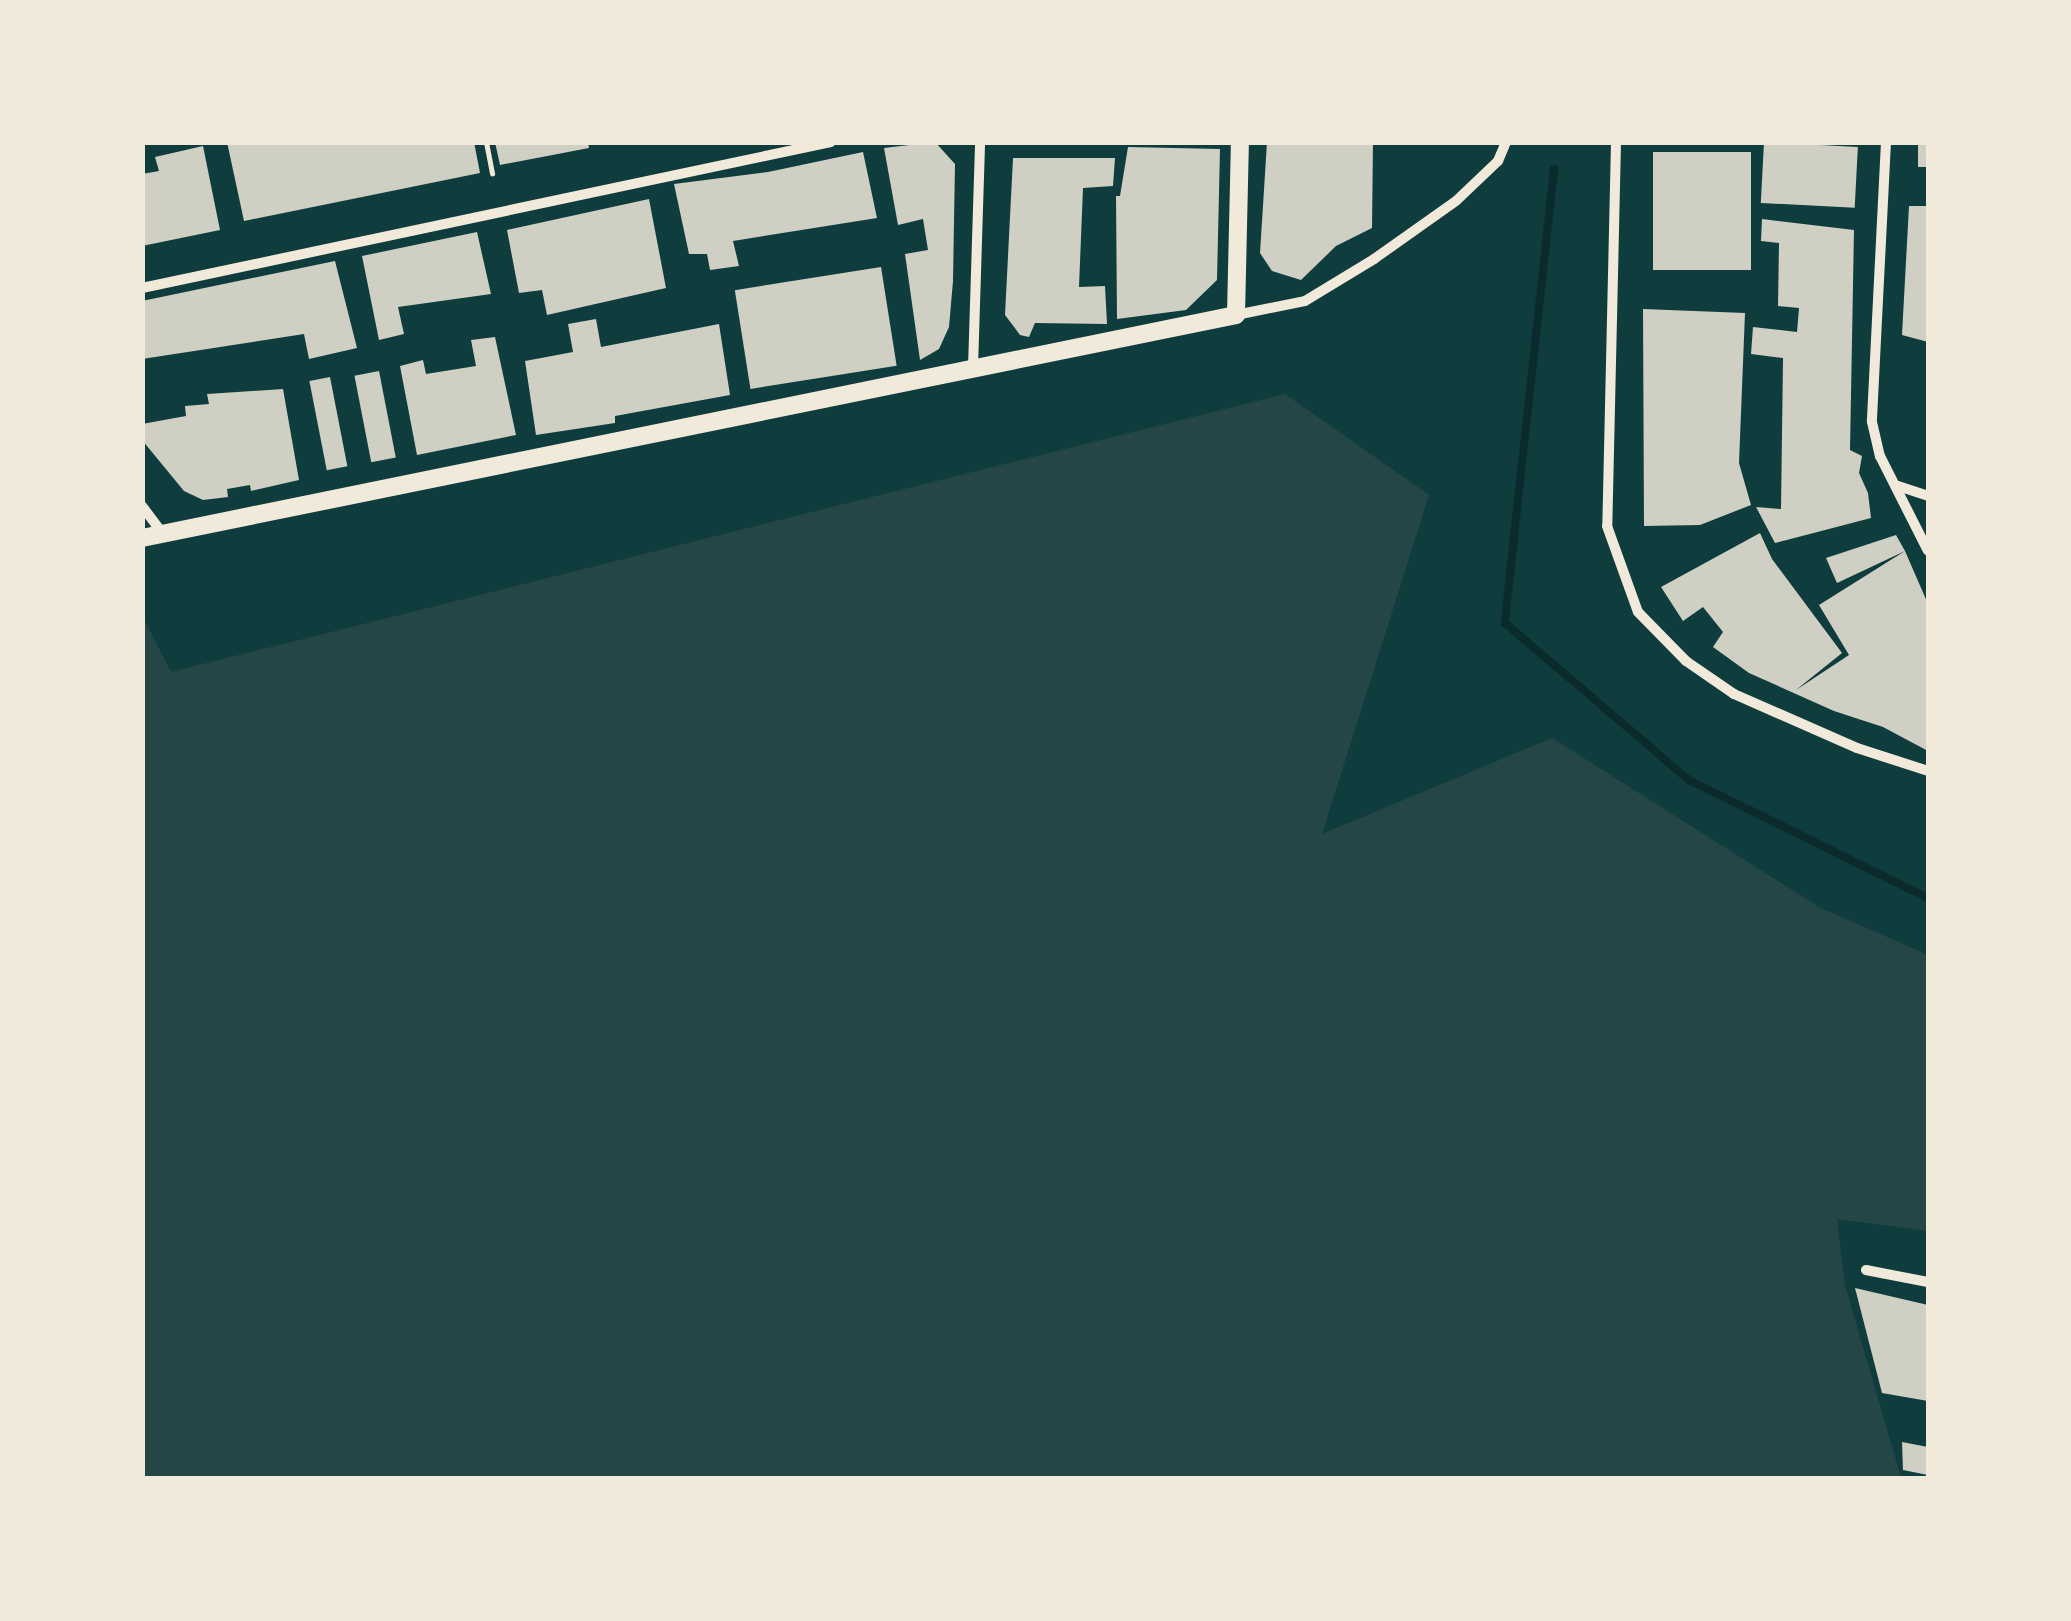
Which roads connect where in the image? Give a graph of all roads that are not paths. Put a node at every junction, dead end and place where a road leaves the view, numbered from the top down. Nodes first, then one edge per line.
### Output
1 (831, 142) edge
2 (980, 142) edge
3 (1240, 142) edge
4 (1506, 142) edge
5 (1616, 142) edge
6 (1886, 142) edge
7 (142, 288) edge
8 (1236, 315) junction
9 (973, 368) junction
10 (1898, 486) junction
11 (1928, 496) edge
12 (142, 506) edge
13 (162, 533) junction
14 (142, 538) edge
15 (1928, 551) edge
16 (1928, 771) edge
17 (1866, 1270) dead end
18 (1928, 1282) edge

1 - 7 street
2 - 9 street
3 - 8 street
4 - 8 street
5 - 16 street
6 - 10 street
8 - 9 street
9 - 13 street
10 - 11 street
10 - 15 street
12 - 13 street
13 - 14 street
17 - 18 street

